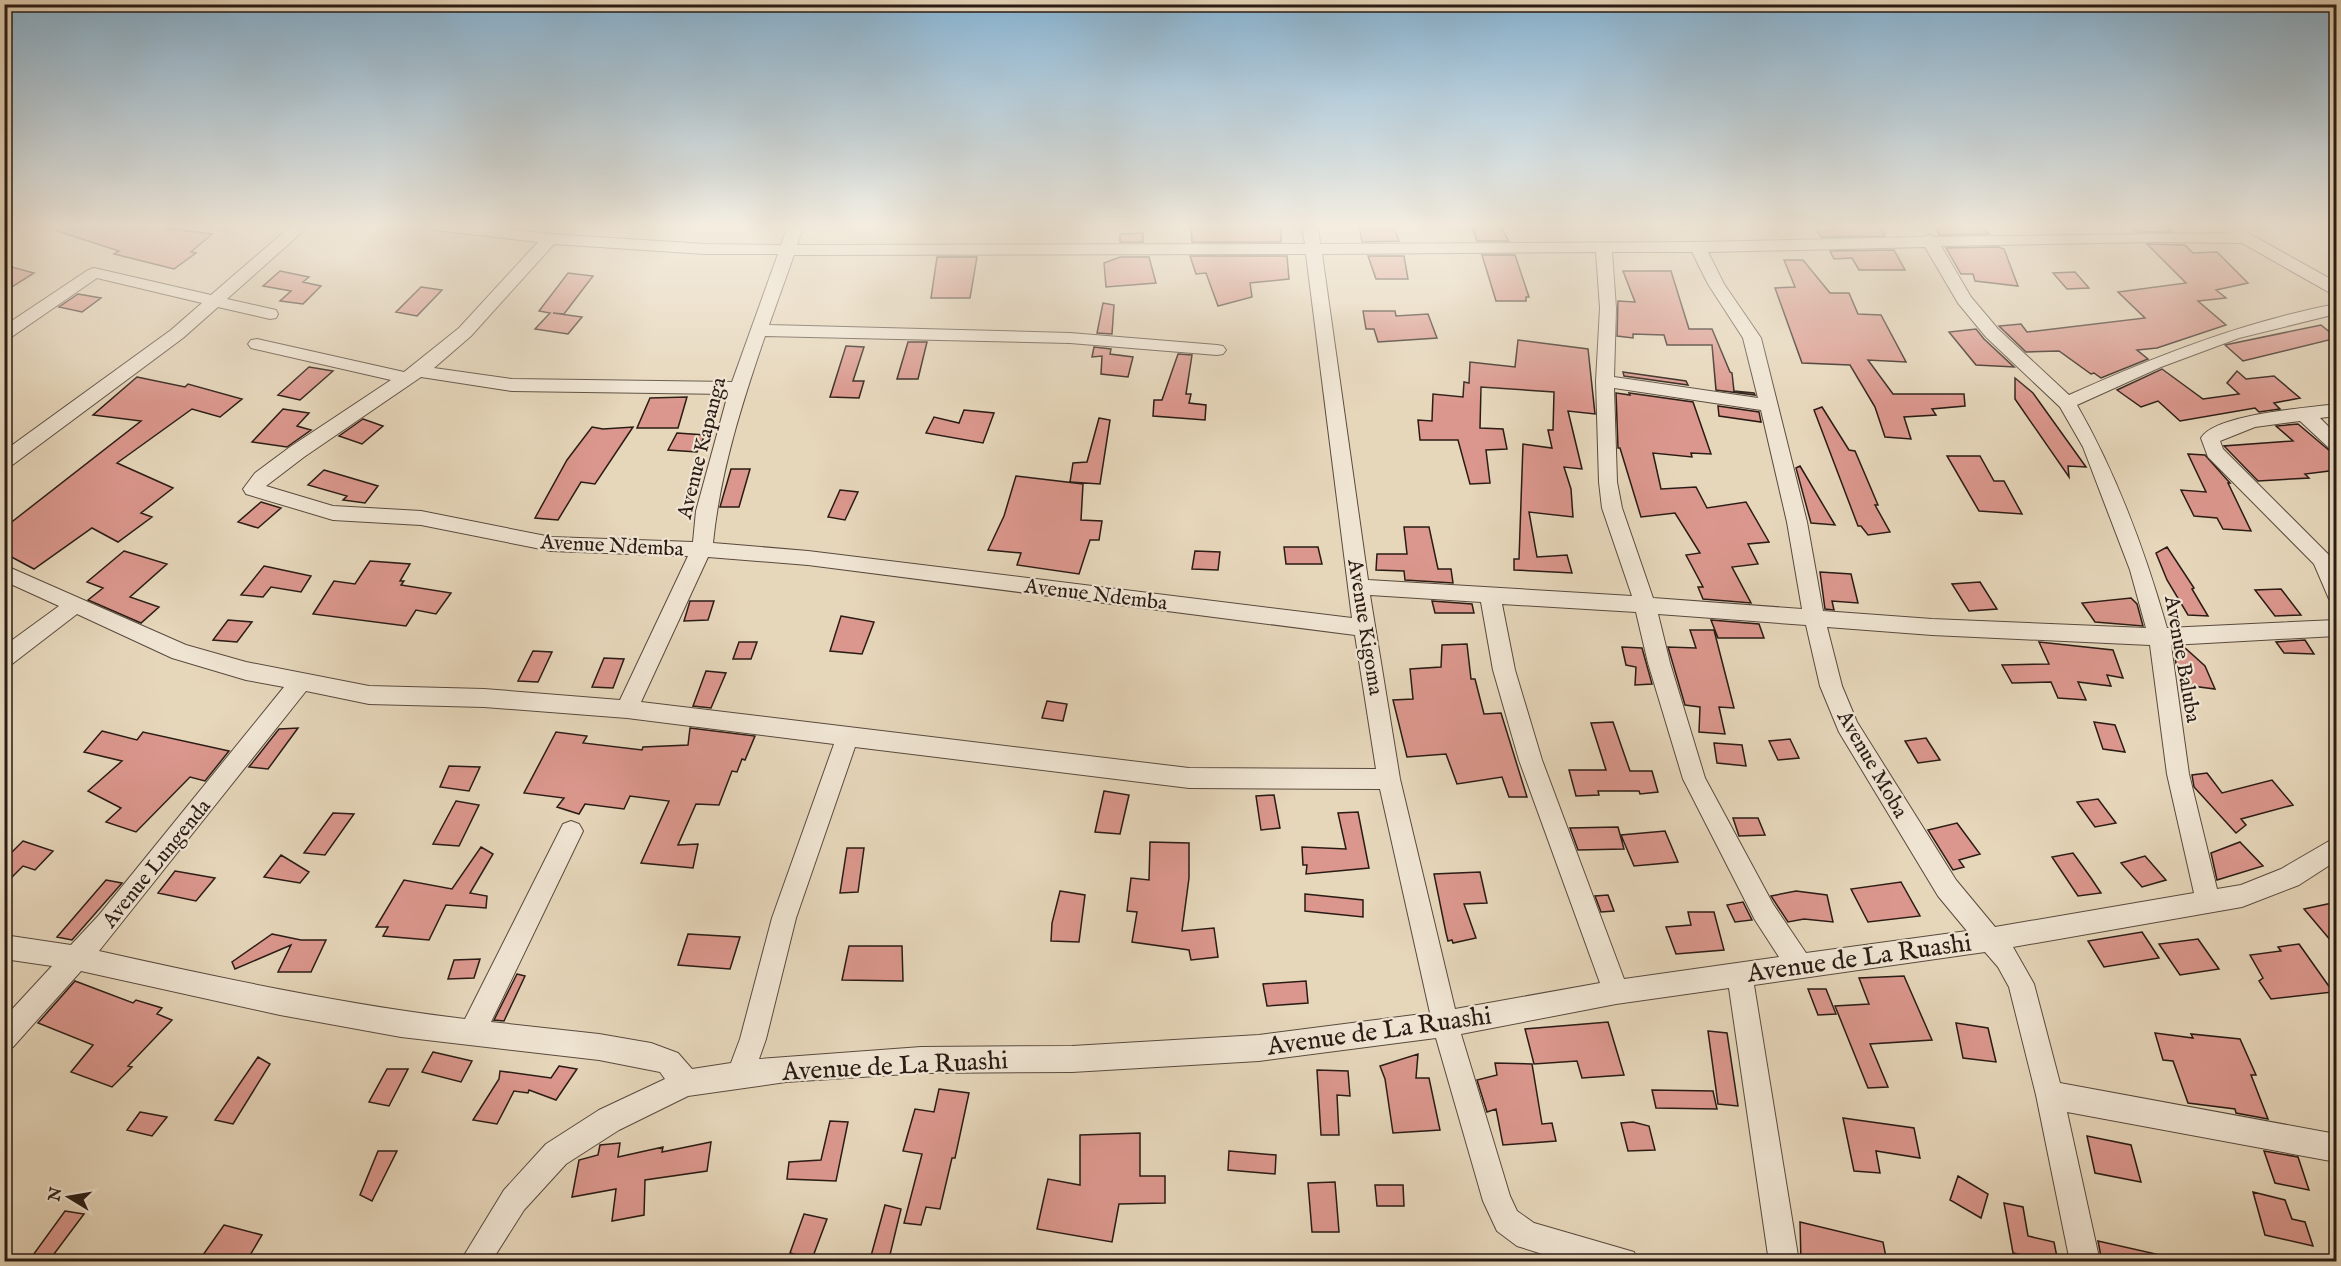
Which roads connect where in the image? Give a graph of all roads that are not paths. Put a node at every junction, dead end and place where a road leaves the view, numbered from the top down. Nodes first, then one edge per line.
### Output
1 (77, 284) edge
2 (139, 284) edge
3 (236, 284) edge
4 (509, 284) edge
5 (773, 284) edge
6 (1319, 284) edge
7 (1606, 284) edge
8 (1716, 284) edge
9 (1955, 284) edge
10 (215, 303) junction
11 (2337, 309) edge
12 (270, 314) dead end
13 (757, 330) junction
14 (6, 332) edge
15 (257, 344) dead end
16 (1217, 350) dead end
17 (411, 374) junction
18 (1605, 381) junction
19 (737, 388) junction
20 (2067, 403) junction
21 (1768, 405) junction
22 (2337, 410) edge
23 (2305, 415) junction
24 (2337, 444) edge
25 (4, 461) edge
26 (702, 549) junction
27 (4, 572) edge
28 (1359, 587) junction
29 (2337, 594) edge
30 (1490, 595) junction
31 (76, 604) junction
32 (1645, 605) junction
33 (1814, 618) junction
34 (1364, 628) junction
35 (2337, 628) edge
36 (2159, 637) junction
37 (4, 658) edge
38 (301, 682) junction
39 (627, 709) junction
40 (848, 736) junction
41 (1389, 779) junction
42 (571, 831) dead end
43 (2337, 848) edge
44 (2208, 901) junction
45 (1991, 939) junction
46 (4, 947) edge
47 (76, 958) junction
48 (1799, 965) junction
49 (1739, 974) junction
50 (1616, 992) junction
51 (1445, 1023) junction
52 (472, 1032) junction
53 (4, 1038) edge
54 (740, 1074) junction
55 (686, 1083) junction
56 (2050, 1095) junction
57 (2337, 1148) edge
58 (1558, 1253) edge
59 (474, 1262) edge
60 (1624, 1262) edge
61 (1784, 1262) edge
62 (2085, 1262) edge

1 - 14 street
2 - 10 street
3 - 10 street
4 - 17 street, Avenue Ndemba
5 - 13 street, Avenue Kapanga
6 - 28 street, Avenue Kigoma
7 - 18 street
8 - 21 street, Avenue Moba
9 - 20 street, Avenue Baluba
10 - 12 street
10 - 25 street
11 - 20 street
13 - 16 street
13 - 19 street, Avenue Kapanga
15 - 17 street
17 - 19 street
17 - 26 street, Avenue Ndemba
18 - 21 street
18 - 32 street
19 - 26 street, Avenue Kapanga
20 - 36 street, Avenue Baluba
21 - 33 street, Avenue Moba
22 - 23 street
23 - 24 street
23 - 29 street
26 - 34 street, Avenue Ndemba
26 - 39 street, Avenue Kapanga
27 - 31 street
28 - 30 street
28 - 34 street, Avenue Kigoma
30 - 32 street
30 - 50 street
31 - 37 street
31 - 38 street
32 - 33 street
32 - 48 street
33 - 36 street
33 - 45 street, Avenue Moba
34 - 41 street, Avenue Kigoma
35 - 36 street
36 - 44 street, Avenue Baluba
38 - 39 street
38 - 47 street, Avenue Lungenda
39 - 40 street
40 - 41 street
40 - 54 street
41 - 51 street, Avenue Kigoma
42 - 52 street
43 - 44 street, Avenue de La Ruashi
44 - 45 street, Avenue de La Ruashi
45 - 48 street, Avenue de La Ruashi
45 - 56 street, Avenue Moba
46 - 47 street
47 - 52 street
47 - 53 street, Avenue Lungenda
48 - 49 street, Avenue de La Ruashi
49 - 50 street, Avenue de La Ruashi
49 - 61 street
50 - 51 street, Avenue de La Ruashi
51 - 54 street, Avenue de La Ruashi
51 - 58 street, Avenue Kigoma
52 - 55 street
54 - 55 street, Avenue de La Ruashi
55 - 59 street, Avenue de La Ruashi
56 - 57 street
56 - 62 street, Avenue Moba
58 - 60 street, Avenue Kigoma

